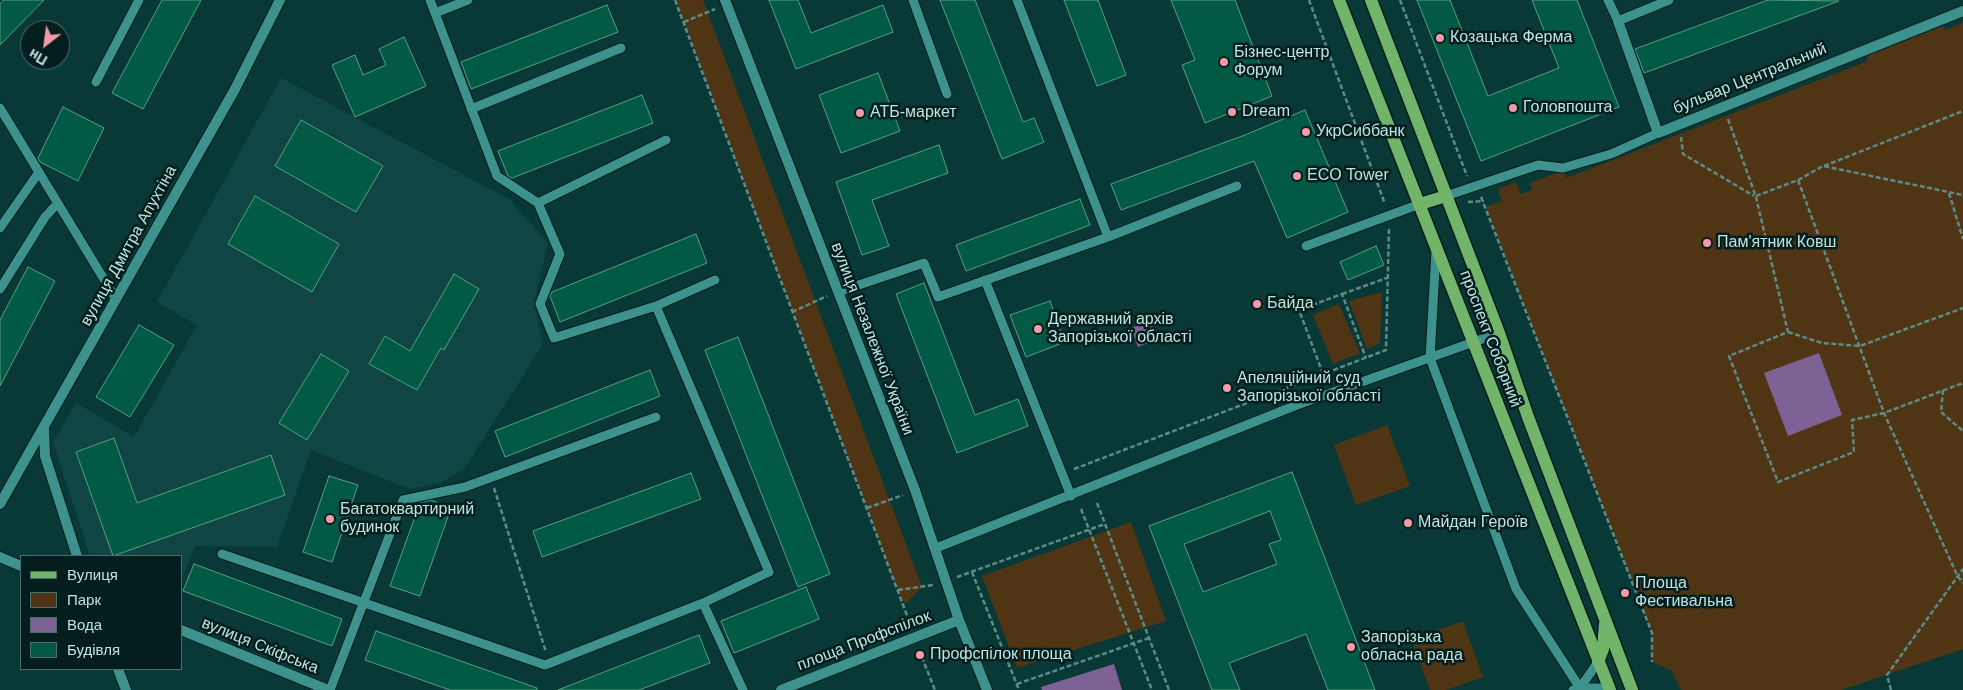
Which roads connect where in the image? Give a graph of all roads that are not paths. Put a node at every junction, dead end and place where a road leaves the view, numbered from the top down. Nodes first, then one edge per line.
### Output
1 (140, 0) edge
2 (280, 0) edge
3 (430, 0) edge
4 (468, 0) edge
5 (913, 0) edge
6 (1017, 0) edge
7 (1339, 0) edge
8 (1372, 0) edge
9 (1608, 0) edge
10 (1669, 0) edge
11 (726, 2) edge
12 (1963, 11) edge
13 (435, 13) junction
14 (1618, 21) junction
15 (621, 48) dead end
16 (96, 82) dead end
17 (947, 94) dead end
18 (0, 108) edge
19 (471, 109) junction
20 (1658, 133) junction
21 (666, 140) dead end
22 (39, 172) junction
23 (1237, 186) dead end
24 (1446, 196) junction
25 (58, 203) junction
26 (538, 203) junction
27 (1420, 204) junction
28 (0, 228) edge
29 (1108, 237) junction
30 (1436, 244) junction
31 (1306, 246) dead end
32 (715, 280) dead end
33 (985, 280) junction
34 (0, 289) edge
35 (838, 292) junction
36 (116, 299) junction
37 (656, 306) junction
38 (1499, 333) junction
39 (1472, 342) junction
40 (1430, 358) junction
41 (656, 417) dead end
42 (44, 427) junction
43 (1071, 496) junction
44 (0, 504) edge
45 (936, 548) junction
46 (222, 554) dead end
47 (77, 555) edge
48 (0, 557) edge
49 (20, 566) edge
50 (363, 602) junction
51 (703, 603) junction
52 (1605, 619) junction
53 (959, 620) junction
54 (182, 630) edge
55 (1598, 662) junction
56 (118, 670) edge
57 (1576, 689) edge
58 (1610, 689) edge
59 (126, 690) edge
60 (329, 690) edge
61 (743, 690) edge
62 (781, 690) edge
63 (987, 690) edge
64 (1632, 690) edge

1 - 16 lane
2 - 36 street, вулиця Дмитра Апухтіна
3 - 13 lane
4 - 13 lane
5 - 17 lane
6 - 29 lane
7 - 27 main road, проспект Соборний
8 - 24 main road, проспект Соборний
9 - 14 lane
10 - 14 lane
11 - 35 street, вулиця Незалежної України
12 - 20 street, бульвар Центральний
13 - 19 lane
14 - 20 street, бульвар Центральний
15 - 19 lane
18 - 22 lane
19 - 26 lane
20 - 24 lane
21 - 26 lane
22 - 25 lane
22 - 28 lane
23 - 29 lane
24 - 27 main road
24 - 38 main road, проспект Соборний
25 - 34 lane
25 - 36 lane
26 - 37 lane
27 - 30 main road, проспект Соборний
27 - 31 lane
29 - 33 lane
30 - 39 main road, проспект Соборний
30 - 40 lane
32 - 37 lane
33 - 35 lane
33 - 43 lane
35 - 45 street, вулиця Незалежної України
36 - 42 street, вулиця Дмитра Апухтіна
37 - 51 lane
38 - 39 lane
38 - 52 main road, проспект Соборний
39 - 40 lane
39 - 55 main road, проспект Соборний
40 - 43 lane
40 - 57 lane
41 - 50 lane
42 - 44 street, вулиця Дмитра Апухтіна
42 - 47 street
43 - 45 lane
45 - 53 street, вулиця Незалежної України
46 - 50 lane
48 - 49 street
50 - 51 lane
50 - 60 lane
51 - 61 lane
52 - 55 main road
52 - 64 main road, проспект Соборний
53 - 62 street, площа Профспілок
53 - 63 street, вулиця Незалежної України
54 - 60 street, вулиця Скіфська
55 - 57 lane
55 - 58 main road, проспект Соборний
56 - 59 street
57 - 58 lane

